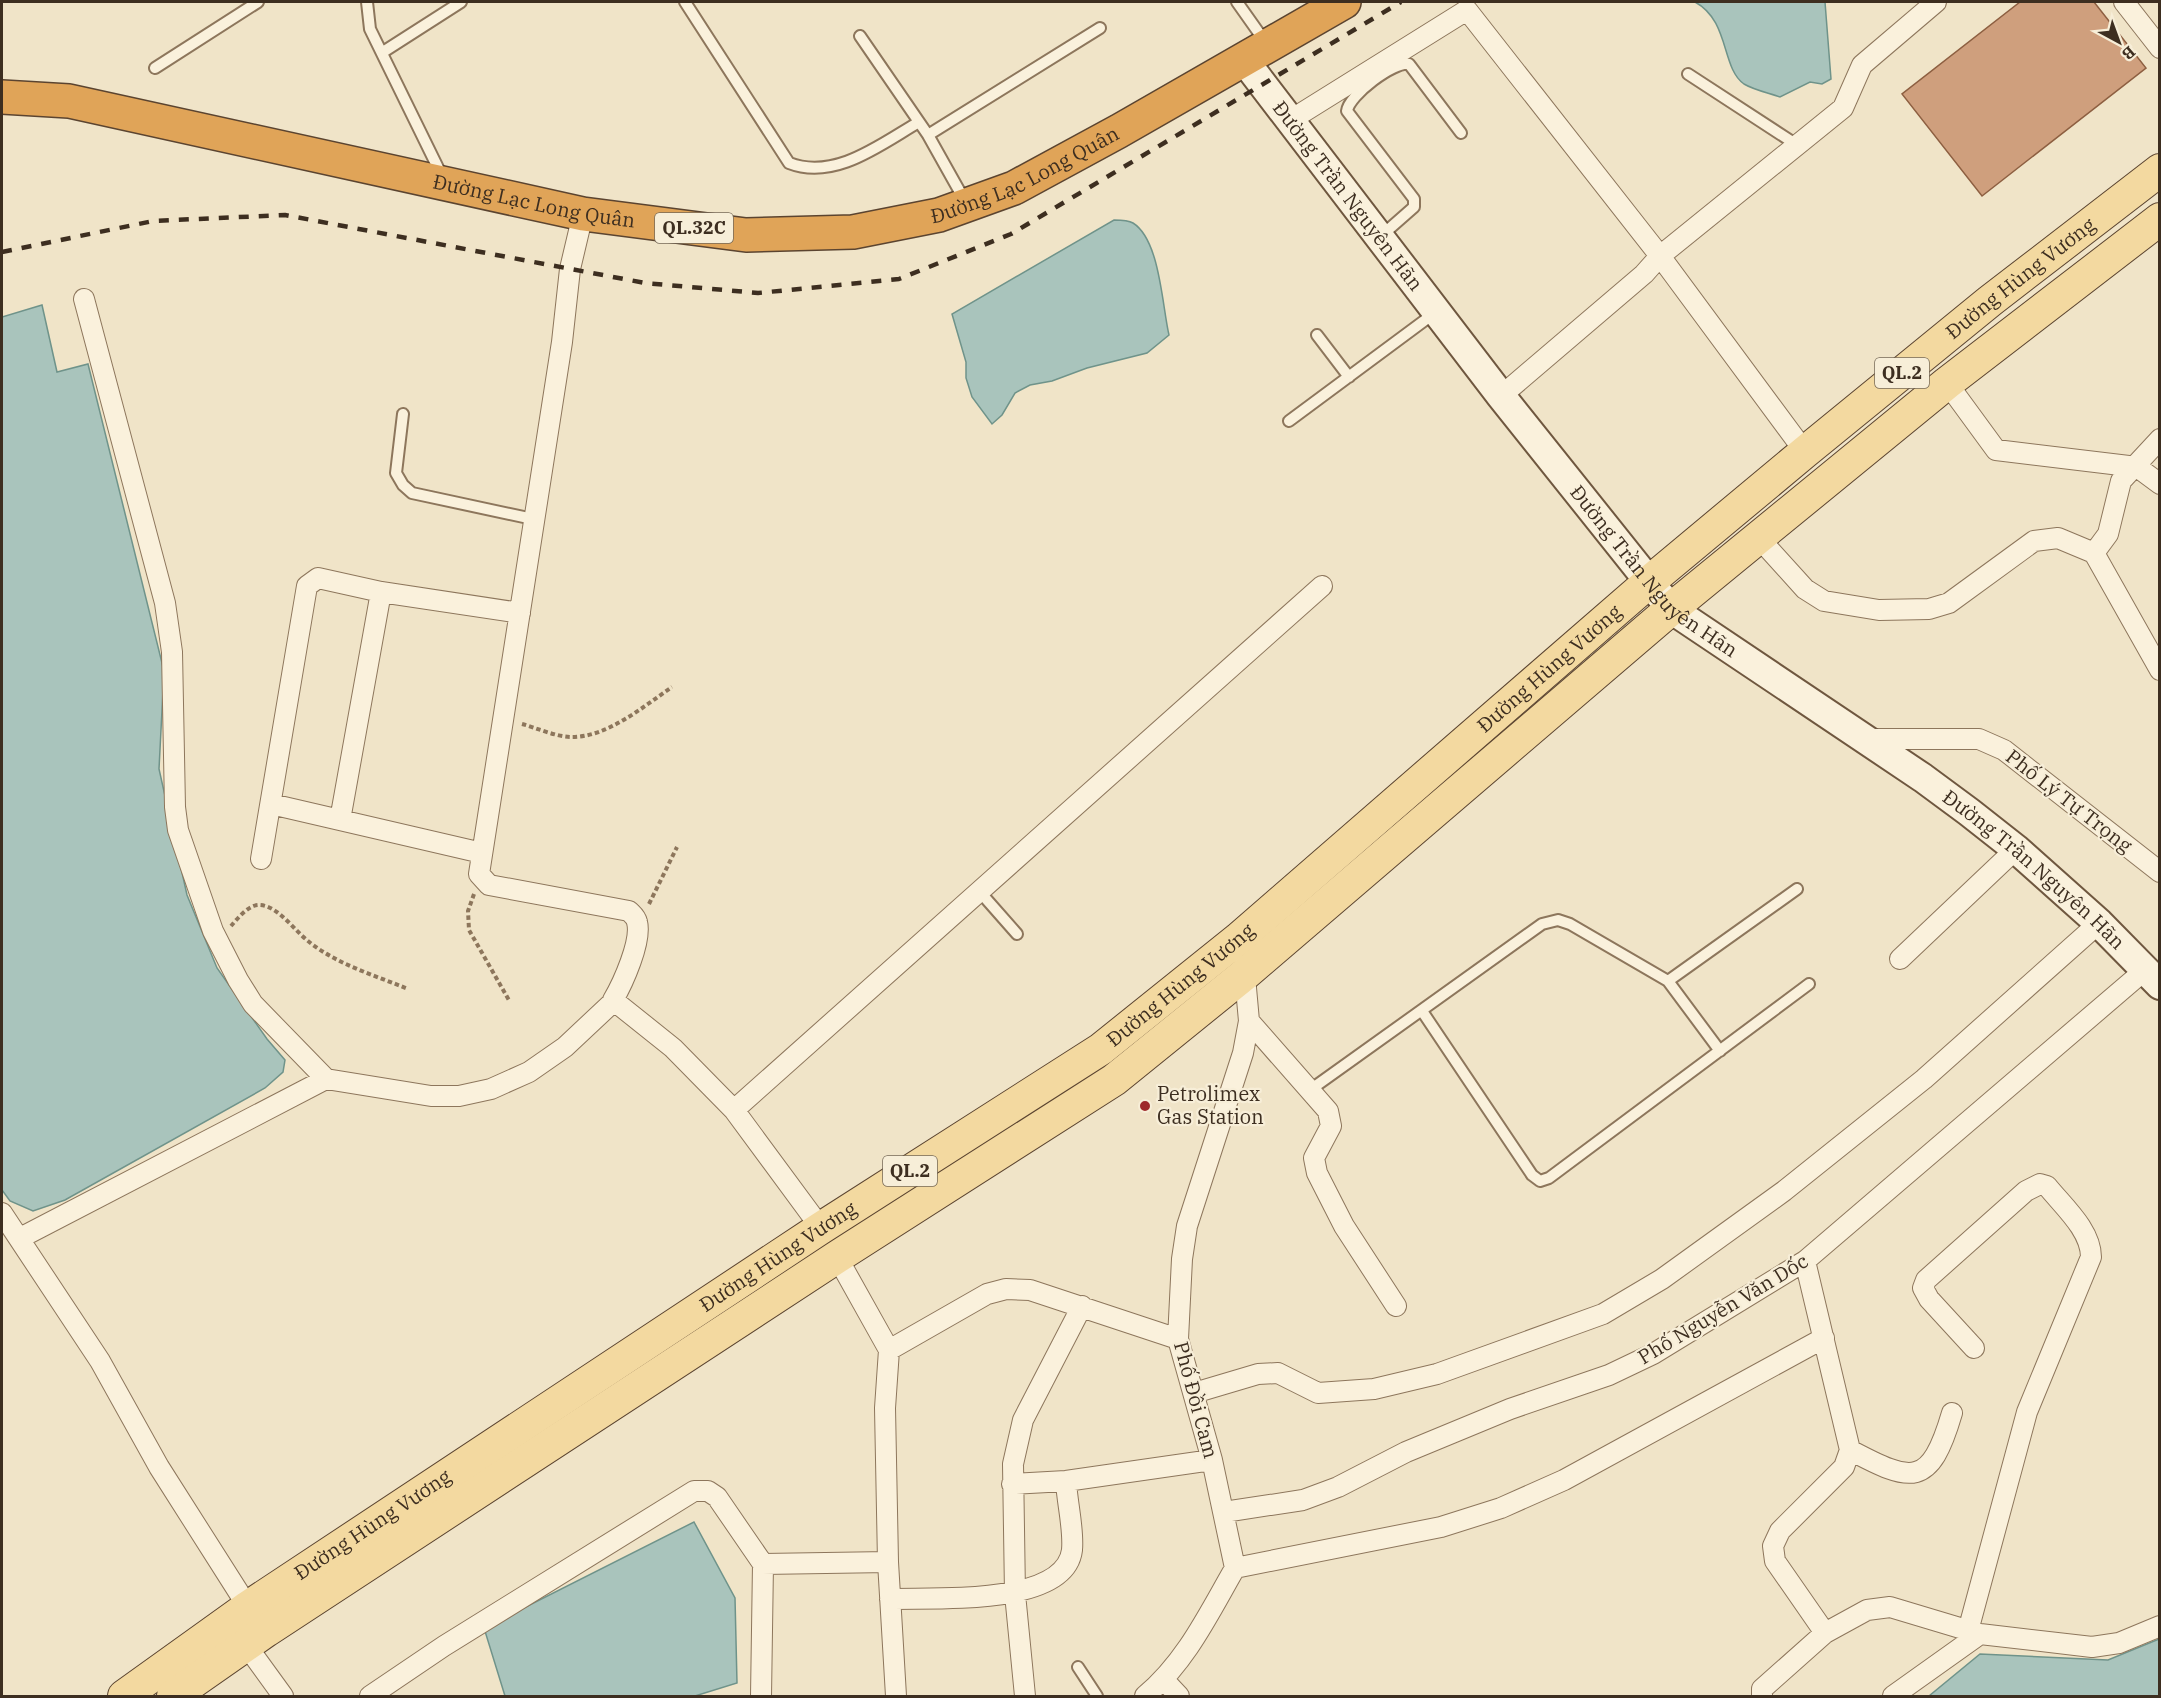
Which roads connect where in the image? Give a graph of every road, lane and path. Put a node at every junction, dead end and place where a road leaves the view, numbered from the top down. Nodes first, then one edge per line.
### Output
1 (258, 2) edge
2 (367, 2) edge
3 (461, 2) edge
4 (685, 2) edge
5 (1237, 2) edge
6 (1344, 2) edge
7 (1936, 2) edge
8 (2124, 2) edge
9 (1100, 28) dead end
10 (860, 36) dead end
11 (2160, 48) edge
12 (383, 52) junction
13 (1256, 53) junction
14 (155, 68) dead end
15 (1688, 74) dead end
16 (2, 97) edge
17 (1289, 121) junction
18 (919, 122) junction
19 (1461, 133) dead end
20 (928, 135) junction
21 (1797, 145) junction
22 (2160, 170) edge
23 (446, 184) junction
24 (968, 206) junction
25 (583, 214) junction
26 (2160, 219) edge
27 (1378, 238) junction
28 (1660, 256) junction
29 (84, 299) dead end
30 (1436, 312) junction
31 (1317, 335) dead end
32 (1349, 377) junction
33 (1947, 383) junction
34 (1501, 396) junction
35 (403, 414) dead end
36 (1289, 421) dead end
37 (2160, 439) edge
38 (1805, 452) junction
39 (2137, 467) junction
40 (2160, 484) edge
41 (533, 519) junction
42 (1758, 537) junction
43 (2094, 553) junction
44 (1649, 582) junction
45 (1322, 586) dead end
46 (381, 592) junction
47 (1671, 609) junction
48 (520, 613) junction
49 (2160, 670) edge
50 (672, 687) dead end
51 (503, 719) junction
52 (1864, 739) junction
53 (271, 804) junction
54 (340, 820) junction
55 (677, 847) dead end
56 (2016, 849) junction
57 (482, 853) junction
58 (261, 859) dead end
59 (2160, 872) edge
60 (484, 882) junction
61 (1797, 889) dead end
62 (980, 892) junction
63 (637, 918) junction
64 (2099, 923) junction
65 (1017, 934) dead end
66 (218, 939) junction
67 (1238, 939) junction
68 (1900, 959) dead end
69 (1245, 974) junction
70 (2152, 977) edge
71 (1668, 981) junction
72 (1809, 984) dead end
73 (408, 989) dead end
74 (614, 1001) junction
75 (510, 1002) dead end
76 (1422, 1011) junction
77 (1249, 1021) junction
78 (1720, 1051) junction
79 (326, 1079) junction
80 (1310, 1090) junction
81 (734, 1110) junction
82 (2, 1214) edge
83 (821, 1228) junction
84 (20, 1238) junction
85 (837, 1257) junction
86 (1805, 1261) junction
87 (1082, 1306) junction
88 (1396, 1306) dead end
89 (1824, 1338) junction
90 (1178, 1339) junction
91 (1974, 1348) dead end
92 (889, 1350) junction
93 (1194, 1394) junction
94 (1952, 1413) dead end
95 (531, 1420) junction
96 (549, 1446) junction
97 (1850, 1450) junction
98 (1212, 1460) junction
99 (1066, 1481) junction
100 (1012, 1484) junction
101 (1224, 1512) junction
102 (888, 1562) junction
103 (764, 1564) junction
104 (1234, 1568) junction
105 (1015, 1594) junction
106 (890, 1599) junction
107 (248, 1607) junction
108 (2160, 1626) edge
109 (1974, 1632) junction
110 (1825, 1633) junction
111 (246, 1645) junction
112 (1078, 1667) dead end
113 (1164, 1680) junction
114 (124, 1696) edge
115 (173, 1696) edge
116 (283, 1696) edge
117 (370, 1696) edge
118 (761, 1696) edge
119 (896, 1696) edge
120 (1025, 1696) edge
121 (1097, 1696) edge
122 (1145, 1696) edge
123 (1179, 1696) edge
124 (1762, 1696) edge
125 (1893, 1696) edge

1 - 14 lane
2 - 12 lane
3 - 12 lane
4 - 18 lane
5 - 13 lane
6 - 13 highway, Đường Lạc Long Quân / QL.32C
7 - 21 street
8 - 11 street
9 - 20 lane
10 - 18 lane
12 - 23 lane
13 - 17 street, Đường Trần Nguyên Hãn
13 - 24 highway, Đường Lạc Long Quân / QL.32C
15 - 21 lane
16 - 23 highway, Đường Lạc Long Quân / QL.32C
17 - 27 street, Đường Trần Nguyên Hãn
17 - 28 street
18 - 20 lane
19 - 27 lane
20 - 24 lane
21 - 28 street
22 - 38 main road, Đường Hùng Vương / QL.2
23 - 25 highway, Đường Lạc Long Quân / QL.32C
24 - 25 highway, Đường Lạc Long Quân / QL.32C
25 - 41 street
26 - 33 main road, Đường Hùng Vương / QL.2
27 - 30 street, Đường Trần Nguyên Hãn
28 - 34 street
28 - 38 street
29 - 66 street
30 - 32 lane
30 - 34 street, Đường Trần Nguyên Hãn
31 - 32 lane
32 - 36 lane
33 - 39 street
33 - 42 main road, Đường Hùng Vương / QL.2
34 - 44 street, Đường Trần Nguyên Hãn
35 - 41 lane
37 - 39 street
38 - 44 main road, Đường Hùng Vương / QL.2
39 - 40 street
39 - 43 street
41 - 48 street
42 - 43 street
42 - 47 main road, Đường Hùng Vương / QL.2
43 - 49 street
44 - 47 street, Đường Trần Nguyên Hãn
44 - 67 main road, Đường Hùng Vương / QL.2
45 - 62 street
46 - 48 street
46 - 53 street
46 - 54 street
47 - 52 street, Đường Trần Nguyên Hãn
47 - 69 main road, Đường Hùng Vương / QL.2
48 - 51 street
50 - 51 path
51 - 57 street
52 - 56 street, Đường Trần Nguyên Hãn
52 - 59 street, Phố Lý Tự Trọng
53 - 54 street
53 - 58 street
54 - 57 street
55 - 63 path
56 - 64 street, Đường Trần Nguyên Hãn
56 - 68 street
57 - 60 street
60 - 63 street
60 - 75 path
61 - 71 lane
62 - 65 lane
62 - 81 street
63 - 74 street
64 - 70 street, Đường Trần Nguyên Hãn
64 - 93 street
66 - 73 path
66 - 79 street
67 - 69 street, Phố Đồi Cam
67 - 83 main road, Đường Hùng Vương / QL.2
69 - 77 street, Phố Đồi Cam
69 - 85 main road, Đường Hùng Vương / QL.2
70 - 86 street, Phố Nguyễn Văn Dốc
71 - 76 lane
71 - 78 lane
72 - 78 lane
74 - 79 street
74 - 81 street
76 - 78 lane
76 - 80 lane
77 - 80 street
77 - 90 street, Phố Đồi Cam
79 - 84 street
80 - 88 street
81 - 83 street
82 - 84 street
83 - 95 main road, Đường Hùng Vương / QL.2
84 - 107 street
85 - 92 street
85 - 96 main road, Đường Hùng Vương / QL.2
86 - 89 street
86 - 101 street, Phố Nguyễn Văn Dốc
87 - 90 street
87 - 92 street
87 - 100 street
89 - 97 street
89 - 104 street
90 - 93 street, Phố Đồi Cam
91 - 109 street
92 - 102 street
93 - 98 street, Phố Đồi Cam
94 - 97 street
95 - 96 main road
95 - 107 main road, Đường Hùng Vương / QL.2
96 - 111 main road, Đường Hùng Vương / QL.2
97 - 110 street
98 - 99 street
98 - 101 street, Phố Đồi Cam
99 - 100 street
99 - 105 street
100 - 105 street
101 - 104 street, Phố Đồi Cam
102 - 103 street
102 - 106 street
103 - 117 street
103 - 118 street
104 - 113 street
105 - 106 street
105 - 120 street
106 - 119 street
107 - 114 main road, Đường Hùng Vương / QL.2
108 - 109 street
109 - 110 street
109 - 125 street
110 - 124 street
111 - 115 main road, Đường Hùng Vương / QL.2
111 - 116 street
112 - 121 lane
113 - 122 street
113 - 123 street

